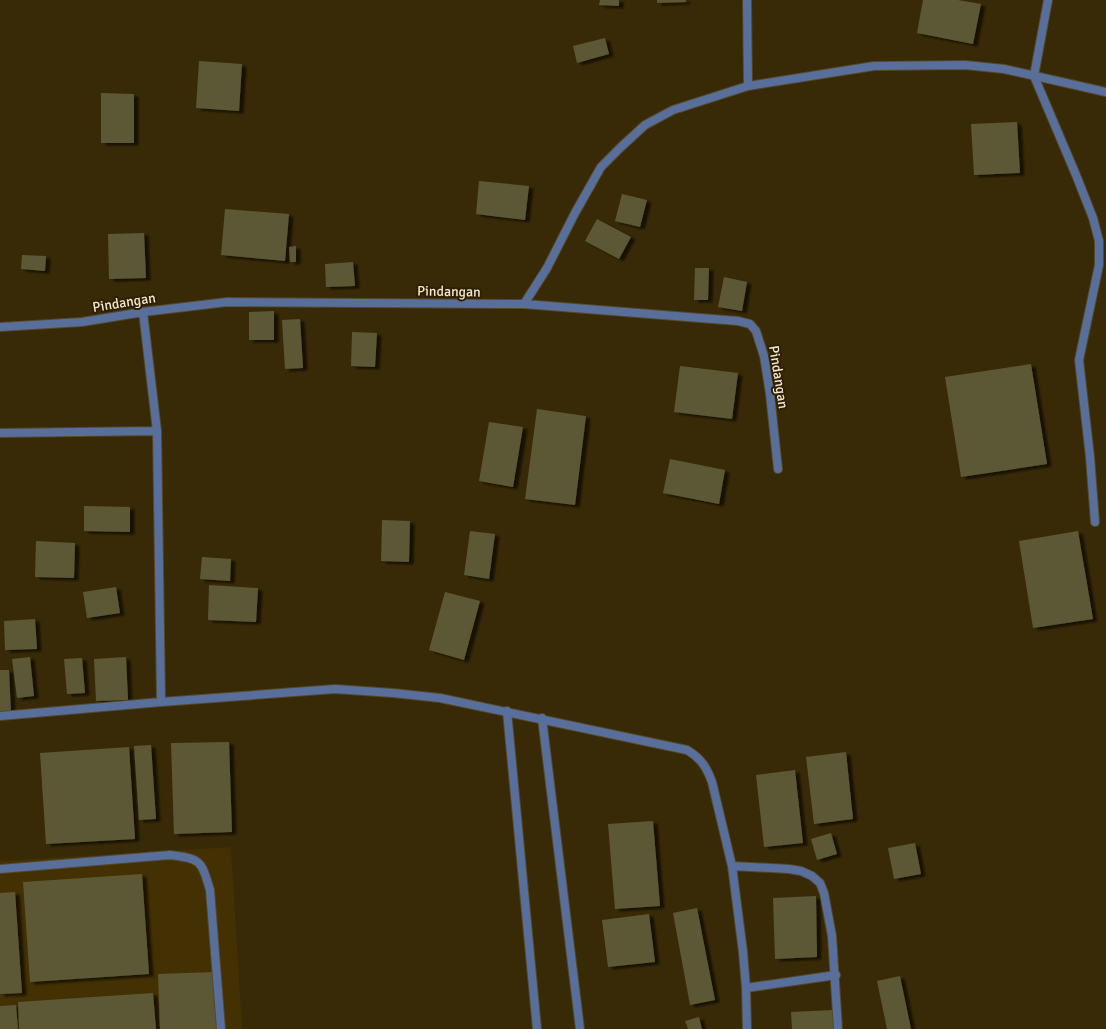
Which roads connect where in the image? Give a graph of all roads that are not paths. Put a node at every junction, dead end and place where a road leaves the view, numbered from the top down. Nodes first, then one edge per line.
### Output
1 (747, 0) edge
2 (1048, 0) edge
3 (1034, 76) junction
4 (748, 86) junction
5 (1106, 92) edge
6 (524, 304) junction
7 (143, 312) junction
8 (0, 327) edge
9 (157, 431) junction
10 (0, 433) edge
11 (778, 469) dead end
12 (1095, 522) dead end
13 (161, 702) junction
14 (507, 711) junction
15 (0, 716) edge
16 (542, 718) junction
17 (732, 866) junction
18 (0, 869) edge
19 (836, 975) junction
20 (746, 988) junction
21 (221, 1029) edge
22 (537, 1029) edge
23 (580, 1029) edge
24 (746, 1029) edge
25 (838, 1029) edge

1 - 4 street
2 - 3 street
3 - 4 street
3 - 5 street
3 - 12 street
4 - 6 street
6 - 7 street, Pindangan
6 - 11 street, Pindangan
7 - 8 street, Pindangan
7 - 9 street
9 - 10 street
9 - 13 street
13 - 14 street
13 - 15 street
14 - 16 street
14 - 22 street
16 - 17 street
16 - 23 street
17 - 19 street
17 - 20 street
18 - 21 street
19 - 20 street
19 - 25 street
20 - 24 street

